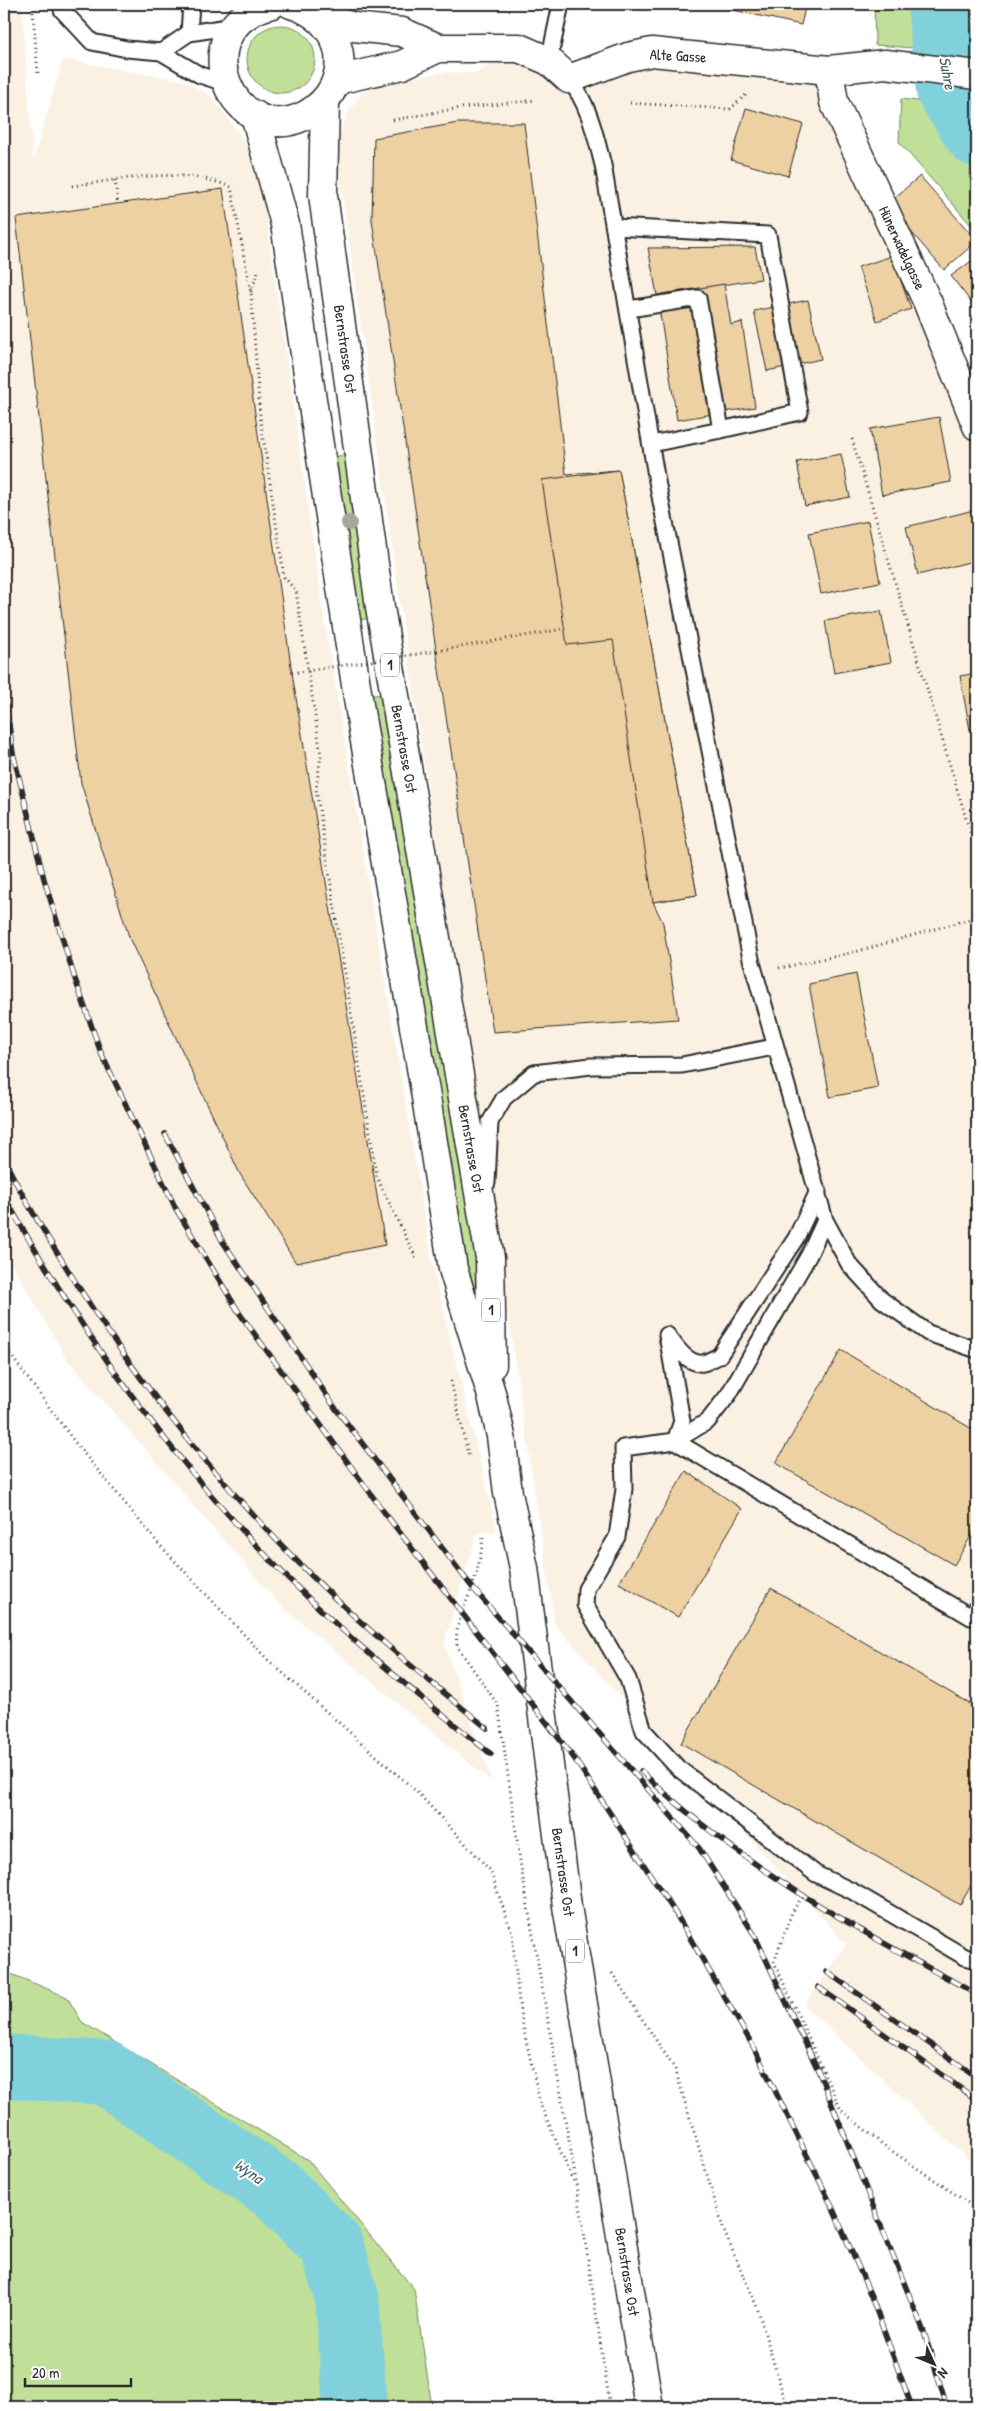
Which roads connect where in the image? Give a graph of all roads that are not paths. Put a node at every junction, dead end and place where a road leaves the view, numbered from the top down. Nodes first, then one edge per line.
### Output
1 (191, 4) edge
2 (272, 4) edge
3 (291, 4) edge
4 (561, 4) edge
5 (61, 7) edge
6 (320, 10) edge
7 (242, 15) edge
8 (189, 33) junction
9 (438, 48) junction
10 (161, 52) junction
11 (549, 61) junction
12 (829, 70) junction
13 (975, 74) edge
14 (569, 79) junction
15 (225, 83) junction
16 (331, 91) junction
17 (255, 115) junction
18 (614, 227) junction
19 (629, 309) junction
20 (977, 426) edge
21 (721, 430) junction
22 (651, 444) junction
23 (774, 1047) junction
24 (818, 1191) junction
25 (825, 1220) junction
26 (484, 1225) junction
27 (977, 1350) edge
28 (492, 1396) junction
29 (675, 1442) junction
30 (974, 1612) edge
31 (977, 1960) edge
32 (649, 2407) edge

1 - 8 lane
2 - 7 main road
3 - 6 main road
4 - 11 lane
5 - 10 lane
6 - 9 main road
6 - 16 main road, Bernstrasse Ost
7 - 8 lane
7 - 15 main road
8 - 10 lane
9 - 11 main road
9 - 16 main road
10 - 15 lane
11 - 14 main road
12 - 13 main road, Alte Gasse
12 - 14 main road, Alte Gasse
12 - 20 main road, Hünerwadelgasse
14 - 18 lane
15 - 17 main road
16 - 17 main road
16 - 26 main road, Bernstrasse Ost / 1
17 - 28 main road, Bernstrasse Ost
18 - 19 lane
18 - 21 lane
19 - 21 lane
19 - 22 lane
21 - 22 lane
22 - 23 lane
23 - 24 lane
23 - 26 lane
24 - 25 lane
24 - 29 lane
25 - 27 lane
25 - 29 lane
26 - 28 main road, Bernstrasse Ost / 1
28 - 32 main road, Bernstrasse Ost / 1
29 - 30 lane
29 - 31 lane

